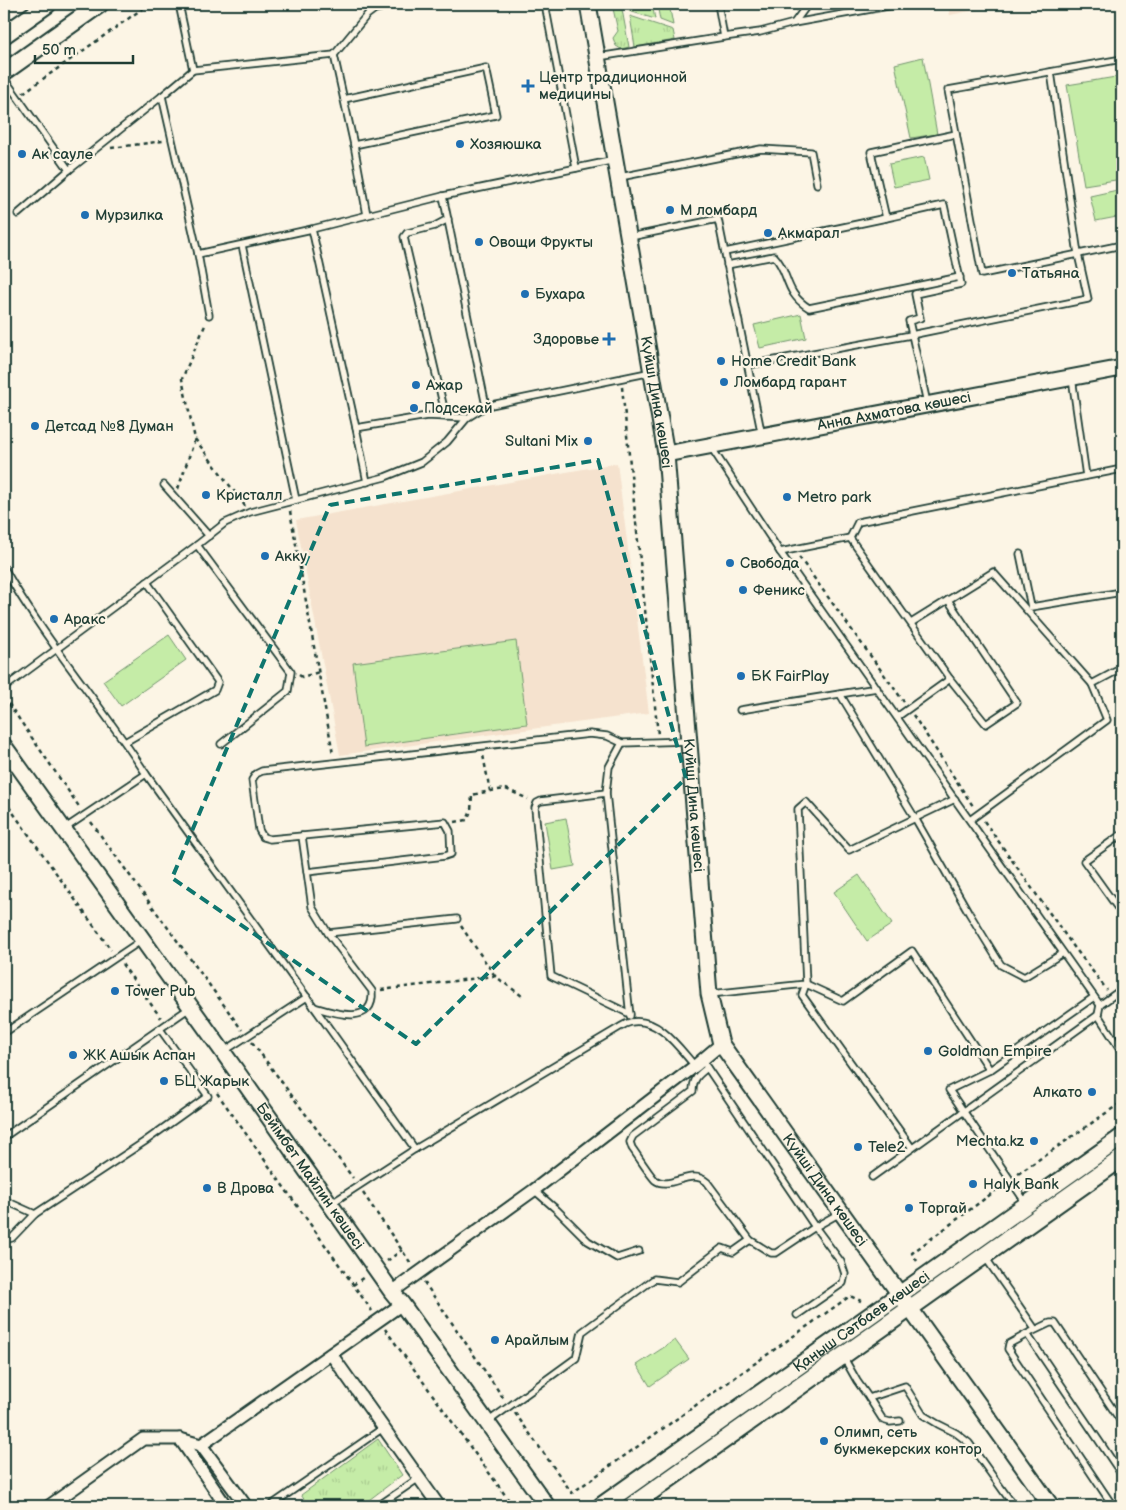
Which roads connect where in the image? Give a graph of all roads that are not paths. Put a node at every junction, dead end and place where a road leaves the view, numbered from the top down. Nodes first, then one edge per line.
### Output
1 (48, 4) edge
2 (100, 4) edge
3 (179, 4) edge
4 (397, 4) edge
5 (545, 4) edge
6 (588, 4) edge
7 (718, 4) edge
8 (808, 4) edge
9 (900, 4) edge
10 (794, 23) junction
11 (4, 35) edge
12 (724, 37) junction
13 (334, 55) junction
14 (597, 57) junction
15 (1122, 59) edge
16 (193, 70) junction
17 (4, 72) edge
18 (1051, 72) junction
19 (4, 78) edge
20 (162, 96) junction
21 (344, 99) junction
22 (956, 134) junction
23 (354, 146) junction
24 (615, 160) junction
25 (576, 168) junction
26 (69, 170) junction
27 (618, 177) junction
28 (817, 184) dead end
29 (443, 196) junction
30 (18, 214) dead end
31 (367, 215) junction
32 (886, 218) junction
33 (448, 220) junction
34 (312, 229) junction
35 (628, 237) junction
36 (242, 245) junction
37 (1122, 246) edge
38 (725, 252) junction
39 (198, 254) junction
40 (1078, 254) junction
41 (728, 265) junction
42 (960, 276) junction
43 (210, 315) road end
44 (911, 335) junction
45 (748, 365) junction
46 (1122, 368) edge
47 (652, 372) junction
48 (1072, 378) junction
49 (927, 405) junction
50 (486, 406) junction
51 (446, 417) junction
52 (467, 418) junction
53 (356, 428) junction
54 (762, 436) junction
55 (710, 446) junction
56 (666, 454) junction
57 (1122, 469) edge
58 (1086, 476) junction
59 (367, 482) junction
60 (164, 485) dead end
61 (296, 500) junction
62 (209, 536) junction
63 (850, 538) junction
64 (198, 545) junction
65 (780, 552) junction
66 (1020, 554) dead end
67 (4, 568) edge
68 (147, 582) junction
69 (1122, 592) edge
70 (948, 600) junction
71 (911, 623) junction
72 (57, 649) junction
73 (1122, 668) edge
74 (950, 679) junction
75 (1092, 684) junction
76 (4, 688) edge
77 (876, 688) junction
78 (840, 694) junction
79 (740, 710) dead end
80 (897, 717) junction
81 (689, 741) junction
82 (125, 742) junction
83 (622, 743) junction
84 (221, 744) dead end
85 (4, 749) edge
86 (146, 774) junction
87 (606, 793) junction
88 (955, 799) junction
89 (915, 818) junction
90 (970, 820) junction
91 (63, 829) junction
92 (1122, 834) edge
93 (302, 836) junction
94 (307, 872) junction
95 (1122, 914) edge
96 (457, 919) road end
97 (328, 933) junction
98 (142, 940) junction
99 (1063, 953) junction
100 (806, 984) junction
101 (1122, 989) edge
102 (709, 994) junction
103 (307, 997) junction
104 (1094, 997) junction
105 (1100, 1005) junction
106 (191, 1007) junction
107 (314, 1007) junction
108 (630, 1014) junction
109 (1098, 1015) junction
110 (632, 1022) junction
111 (163, 1027) junction
112 (4, 1033) edge
113 (721, 1044) junction
114 (223, 1052) junction
115 (1122, 1052) edge
116 (702, 1065) junction
117 (990, 1070) junction
118 (964, 1111) junction
119 (4, 1137) edge
120 (1122, 1137) edge
121 (912, 1148) junction
122 (416, 1149) junction
123 (1122, 1158) edge
124 (872, 1177) dead end
125 (534, 1190) junction
126 (4, 1200) edge
127 (330, 1204) junction
128 (1027, 1204) junction
129 (841, 1212) junction
130 (35, 1214) junction
131 (815, 1226) junction
132 (4, 1240) edge
133 (750, 1240) junction
134 (639, 1251) dead end
135 (984, 1255) junction
136 (392, 1292) junction
137 (905, 1301) junction
138 (402, 1304) junction
139 (797, 1316) dead end
140 (1035, 1329) junction
141 (1027, 1334) junction
142 (835, 1341) junction
143 (331, 1354) junction
144 (843, 1356) junction
145 (869, 1398) junction
146 (923, 1415) junction
147 (916, 1417) dead end
148 (900, 1421) dead end
149 (488, 1422) junction
150 (1122, 1423) edge
151 (383, 1428) junction
152 (180, 1439) junction
153 (201, 1444) junction
154 (1122, 1475) edge
155 (419, 1478) junction
156 (49, 1506) edge
157 (226, 1506) edge
158 (246, 1506) edge
159 (270, 1506) edge
160 (378, 1506) edge
161 (439, 1506) edge
162 (548, 1506) edge
163 (601, 1506) edge
164 (631, 1506) edge
165 (1014, 1506) edge
166 (1051, 1506) edge
167 (1113, 1506) edge

1 - 11 main road
2 - 17 main road
3 - 16 lane
4 - 13 lane
5 - 25 lane
6 - 14 street, Күйші Дина көшесі
7 - 12 lane
8 - 10 lane
9 - 10 lane
10 - 12 lane
12 - 14 lane
13 - 16 lane
13 - 21 lane
14 - 24 street, Күйші Дина көшесі
15 - 18 lane
16 - 20 lane
18 - 22 lane
18 - 40 lane
19 - 26 lane
20 - 26 lane
20 - 39 lane
21 - 23 lane
21 - 23 lane
22 - 32 lane
22 - 40 lane
23 - 31 lane
24 - 25 lane
24 - 27 street, Күйші Дина көшесі
25 - 29 lane
26 - 30 lane
27 - 28 lane
27 - 35 street, Күйші Дина көшесі
29 - 31 lane
29 - 33 lane
31 - 34 lane
32 - 38 lane
32 - 42 lane
33 - 50 lane
33 - 51 lane
34 - 36 lane
34 - 53 lane
35 - 38 lane
35 - 47 street, Күйші Дина көшесі
36 - 39 lane
36 - 61 lane
37 - 40 lane
38 - 41 lane
39 - 43 lane
40 - 44 lane
41 - 42 lane
41 - 45 lane
42 - 44 lane
44 - 45 lane
44 - 49 lane
45 - 54 lane
46 - 48 street, Анна Ахматова көшесі
47 - 50 lane
47 - 56 street, Күйші Дина көшесі
48 - 49 street, Анна Ахматова көшесі
48 - 58 lane
49 - 54 street, Анна Ахматова көшесі
50 - 52 lane
51 - 52 lane
51 - 53 lane
52 - 59 lane
53 - 59 lane
54 - 55 street, Анна Ахматова көшесі
55 - 56 street, Анна Ахматова көшесі
55 - 65 lane
56 - 81 street, Күйші Дина көшесі
57 - 58 lane
58 - 63 lane
59 - 61 lane
60 - 62 lane
61 - 62 lane
62 - 64 lane
63 - 65 lane
63 - 71 lane
64 - 68 lane
64 - 84 lane
65 - 77 lane
66 - 69 lane
67 - 72 lane
68 - 72 lane
68 - 82 lane
70 - 71 lane
70 - 74 lane
70 - 75 lane
71 - 74 lane
72 - 76 lane
72 - 82 lane
73 - 75 lane
74 - 80 lane
75 - 90 lane
77 - 78 lane
77 - 80 lane
78 - 79 lane
78 - 89 lane
80 - 88 lane
81 - 83 lane
81 - 102 street, Күйші Дина көшесі
82 - 86 lane
83 - 87 lane
83 - 93 lane
85 - 91 street, Бейімбет Майлин көшесі
86 - 91 lane
86 - 103 lane
87 - 108 lane
87 - 108 lane
88 - 89 lane
88 - 90 lane
89 - 99 lane
89 - 100 lane
90 - 99 lane
91 - 98 street, Бейімбет Майлин көшесі
92 - 95 lane
93 - 94 lane
93 - 94 lane
94 - 97 lane
96 - 97 lane
97 - 107 lane
98 - 106 street, Бейімбет Майлин көшесі
98 - 112 lane
99 - 104 lane
100 - 102 lane
100 - 117 lane
100 - 121 lane
101 - 105 lane
102 - 113 street, Күйші Дина көшесі
103 - 107 lane
103 - 114 lane
104 - 105 lane
104 - 117 lane
105 - 109 lane
106 - 111 lane
106 - 114 street, Бейімбет Майлин көшесі
107 - 122 lane
108 - 110 lane
109 - 115 lane
109 - 118 lane
110 - 116 lane
110 - 122 lane
111 - 119 lane
111 - 130 lane
113 - 116 street
113 - 129 street, Күйші Дина көшесі
114 - 127 street, Бейімбет Майлин көшесі
116 - 125 street
116 - 131 lane
116 - 133 lane
117 - 118 lane
118 - 121 lane
118 - 128 lane
120 - 128 main road, Қаныш Сәтбаев көшесі
121 - 124 lane
122 - 127 lane
123 - 135 main road, Қаныш Сәтбаев көшесі
125 - 134 lane
125 - 136 street
126 - 130 lane
127 - 136 street, Бейімбет Майлин көшесі
128 - 137 main road, Қаныш Сәтбаев көшесі
129 - 131 lane
129 - 137 street, Күйші Дина көшесі
130 - 132 lane
131 - 133 lane
131 - 139 lane
133 - 149 lane
135 - 137 main road, Қаныш Сәтбаев көшесі
135 - 140 lane
136 - 138 street, Бейімбет Майлин көшесі
137 - 142 main road, Қаныш Сәтбаев көшесі
137 - 144 main road, Қаныш Сәтбаев көшесі
137 - 166 street, Күйші Дина көшесі
138 - 143 street
138 - 149 street, Бейімбет Майлин көшесі
140 - 141 lane
140 - 150 lane
141 - 154 lane
141 - 167 lane
142 - 144 lane
142 - 163 main road, Қаныш Сәтбаев көшесі
143 - 151 street
143 - 153 street
144 - 145 lane
144 - 164 main road, Қаныш Сәтбаев көшесі
145 - 146 lane
145 - 148 lane
146 - 147 lane
146 - 165 lane
149 - 162 street, Бейімбет Майлин көшесі
151 - 155 street
151 - 159 lane
152 - 153 street
152 - 156 street
152 - 157 street
153 - 158 street
155 - 160 lane
155 - 161 street

